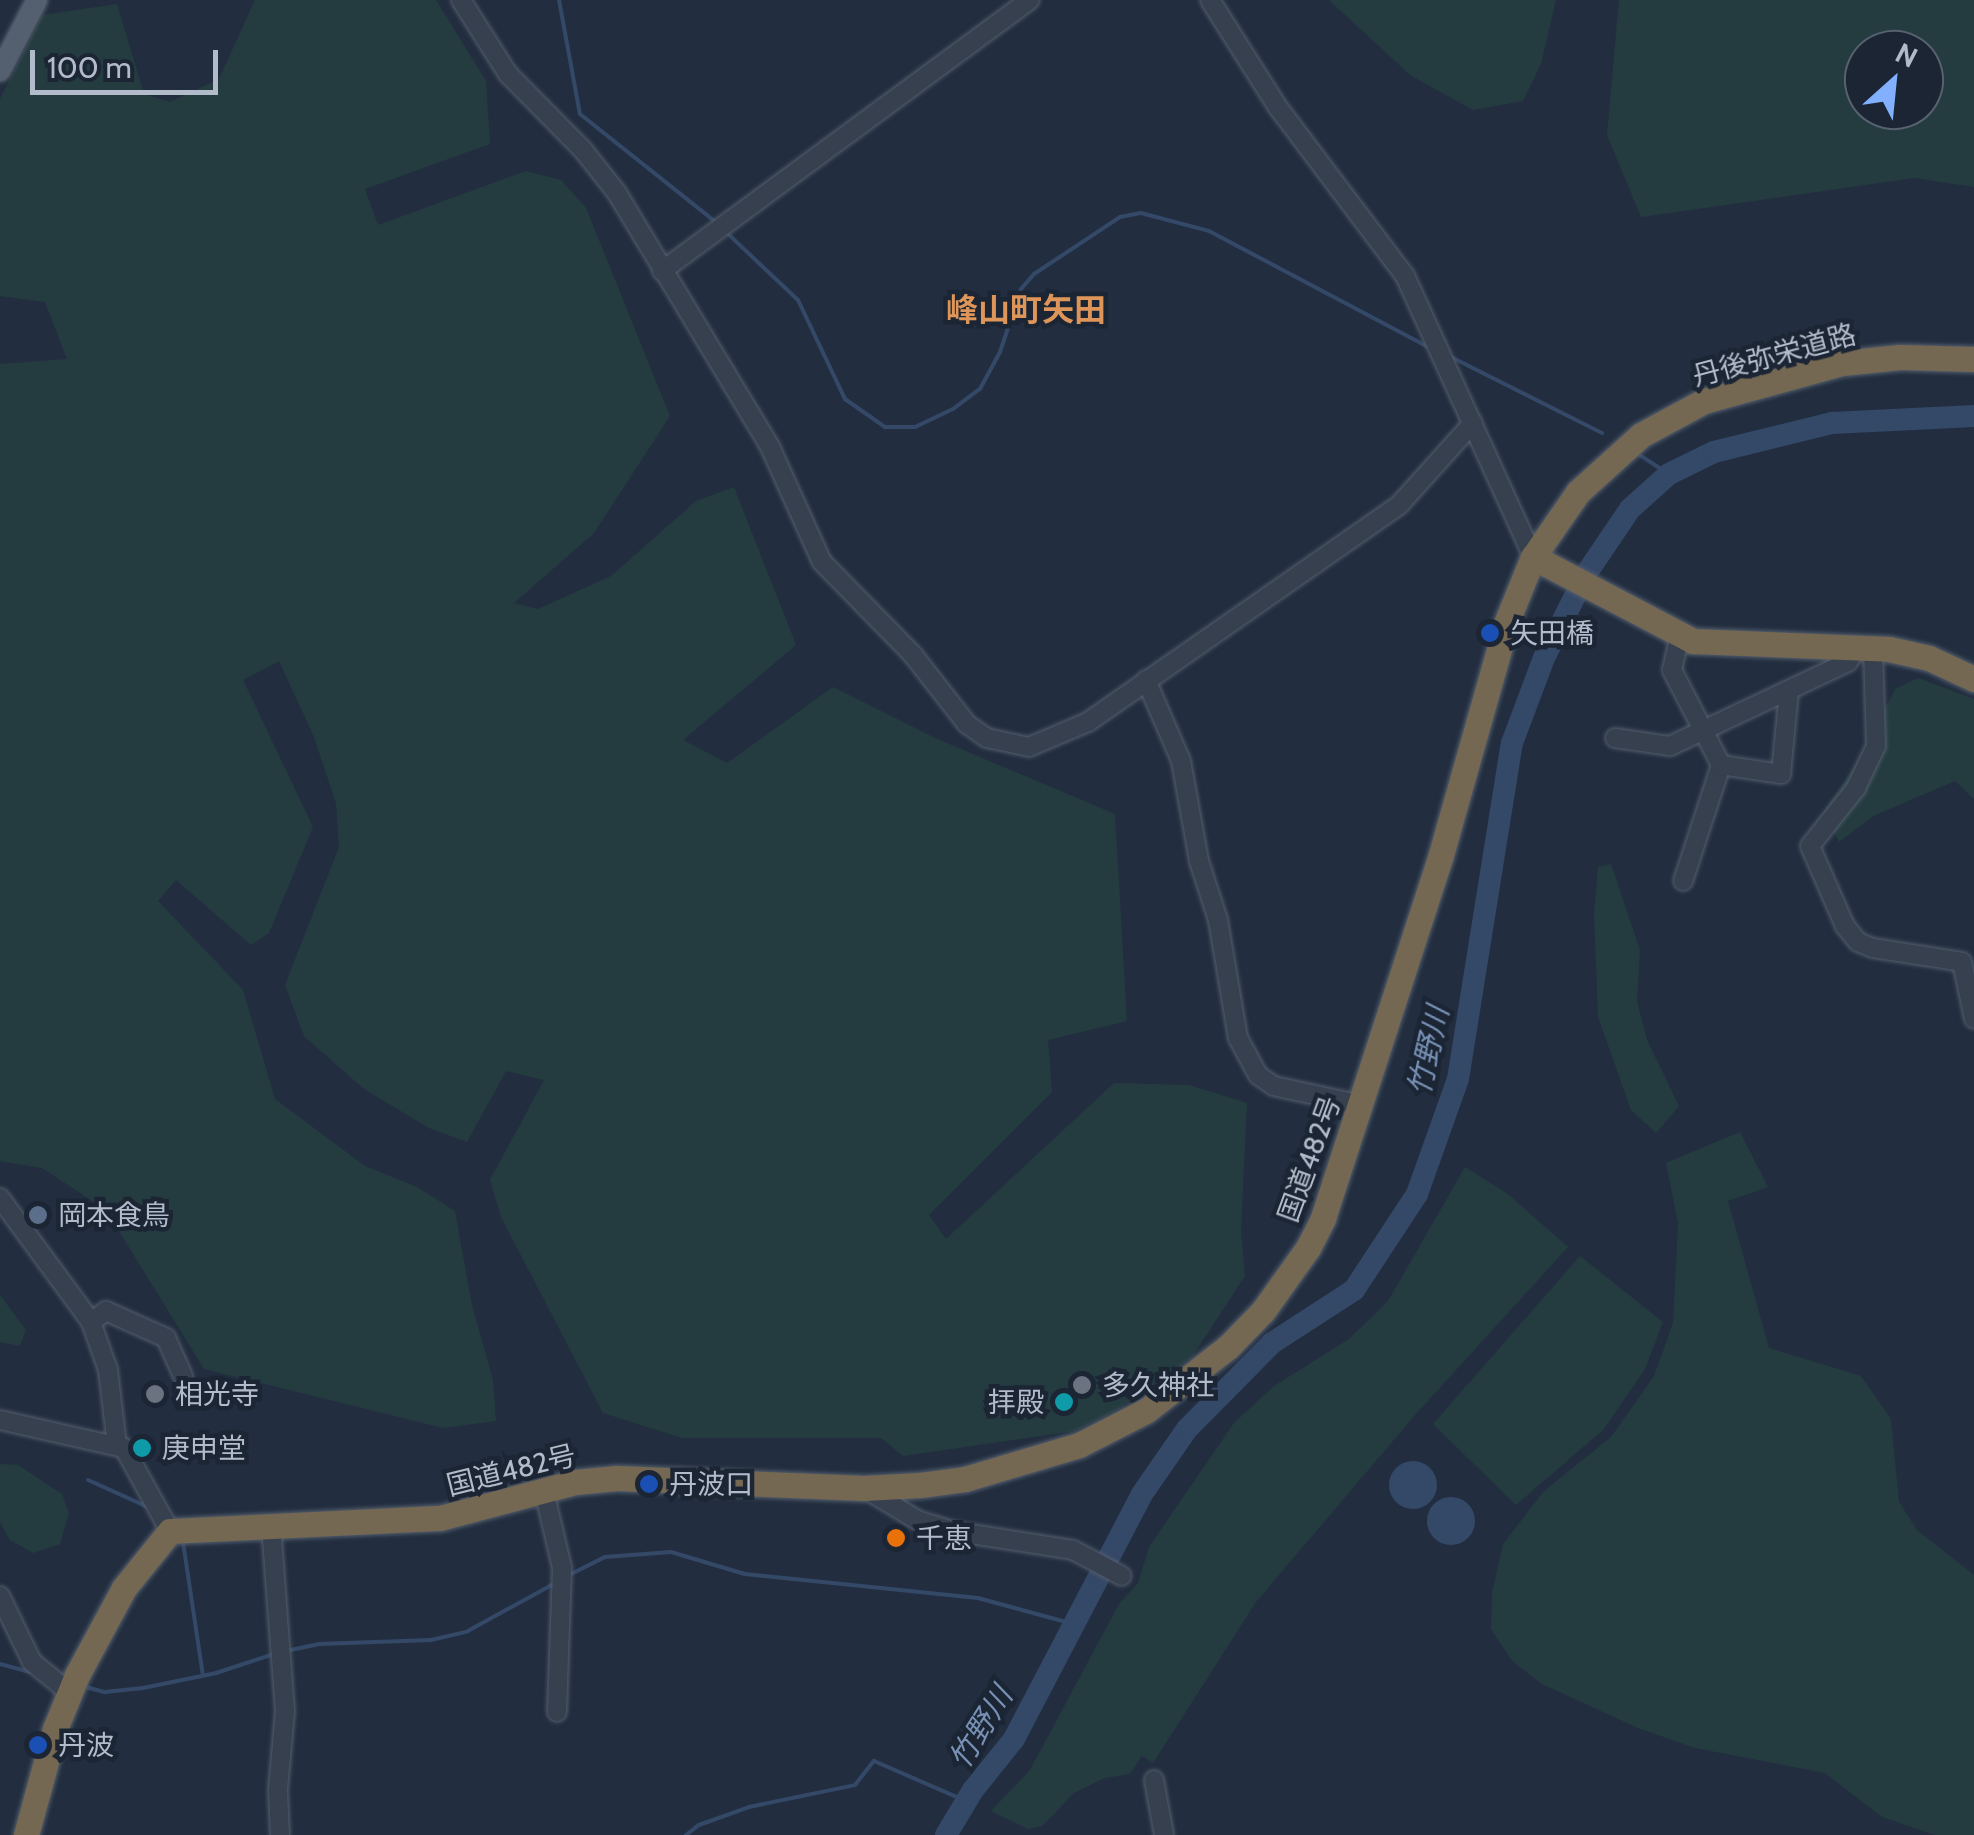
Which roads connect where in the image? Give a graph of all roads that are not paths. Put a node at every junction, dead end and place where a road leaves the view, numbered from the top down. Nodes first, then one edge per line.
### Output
1 (36, 0) edge
2 (461, 0) edge
3 (1030, 0) edge
4 (1210, 0) edge
5 (0, 71) edge
6 (662, 271) junction
7 (1974, 359) edge
8 (1473, 423) junction
9 (1540, 562) junction
10 (1680, 635) junction
11 (1864, 648) junction
12 (1974, 679) edge
13 (1146, 680) junction
14 (1789, 691) junction
15 (1702, 731) junction
16 (1615, 738) dead end
17 (1721, 765) junction
18 (1683, 881) dead end
19 (1968, 959) edge
20 (1974, 1018) edge
21 (1361, 1105) junction
22 (0, 1198) edge
23 (91, 1322) junction
24 (182, 1376) dead end
25 (0, 1420) edge
26 (117, 1445) junction
27 (864, 1488) junction
28 (544, 1491) junction
29 (271, 1525) junction
30 (170, 1531) junction
31 (1122, 1576) dead end
32 (0, 1596) edge
33 (70, 1692) junction
34 (557, 1712) dead end
35 (1154, 1780) dead end
36 (26, 1835) edge
37 (280, 1835) edge
38 (1164, 1835) edge

1 - 5 main road
2 - 6 street
3 - 6 street
4 - 8 street
6 - 13 street
7 - 9 highway, 丹後弥栄道路
8 - 9 street
8 - 13 street
9 - 10 highway
9 - 21 highway, 国道482号
10 - 11 highway
10 - 15 street
11 - 12 highway
11 - 14 street
11 - 19 street
13 - 21 street
14 - 15 street
14 - 17 street
15 - 16 street
15 - 17 street
17 - 18 street
19 - 20 street
21 - 27 highway, 国道482号
22 - 23 street
23 - 24 street
23 - 26 street
25 - 26 street
26 - 30 street
27 - 28 highway, 国道482号
27 - 31 street
28 - 29 highway, 国道482号
28 - 34 street
29 - 30 highway, 国道482号
29 - 37 street
30 - 33 highway
32 - 33 street
33 - 36 highway
35 - 38 street

